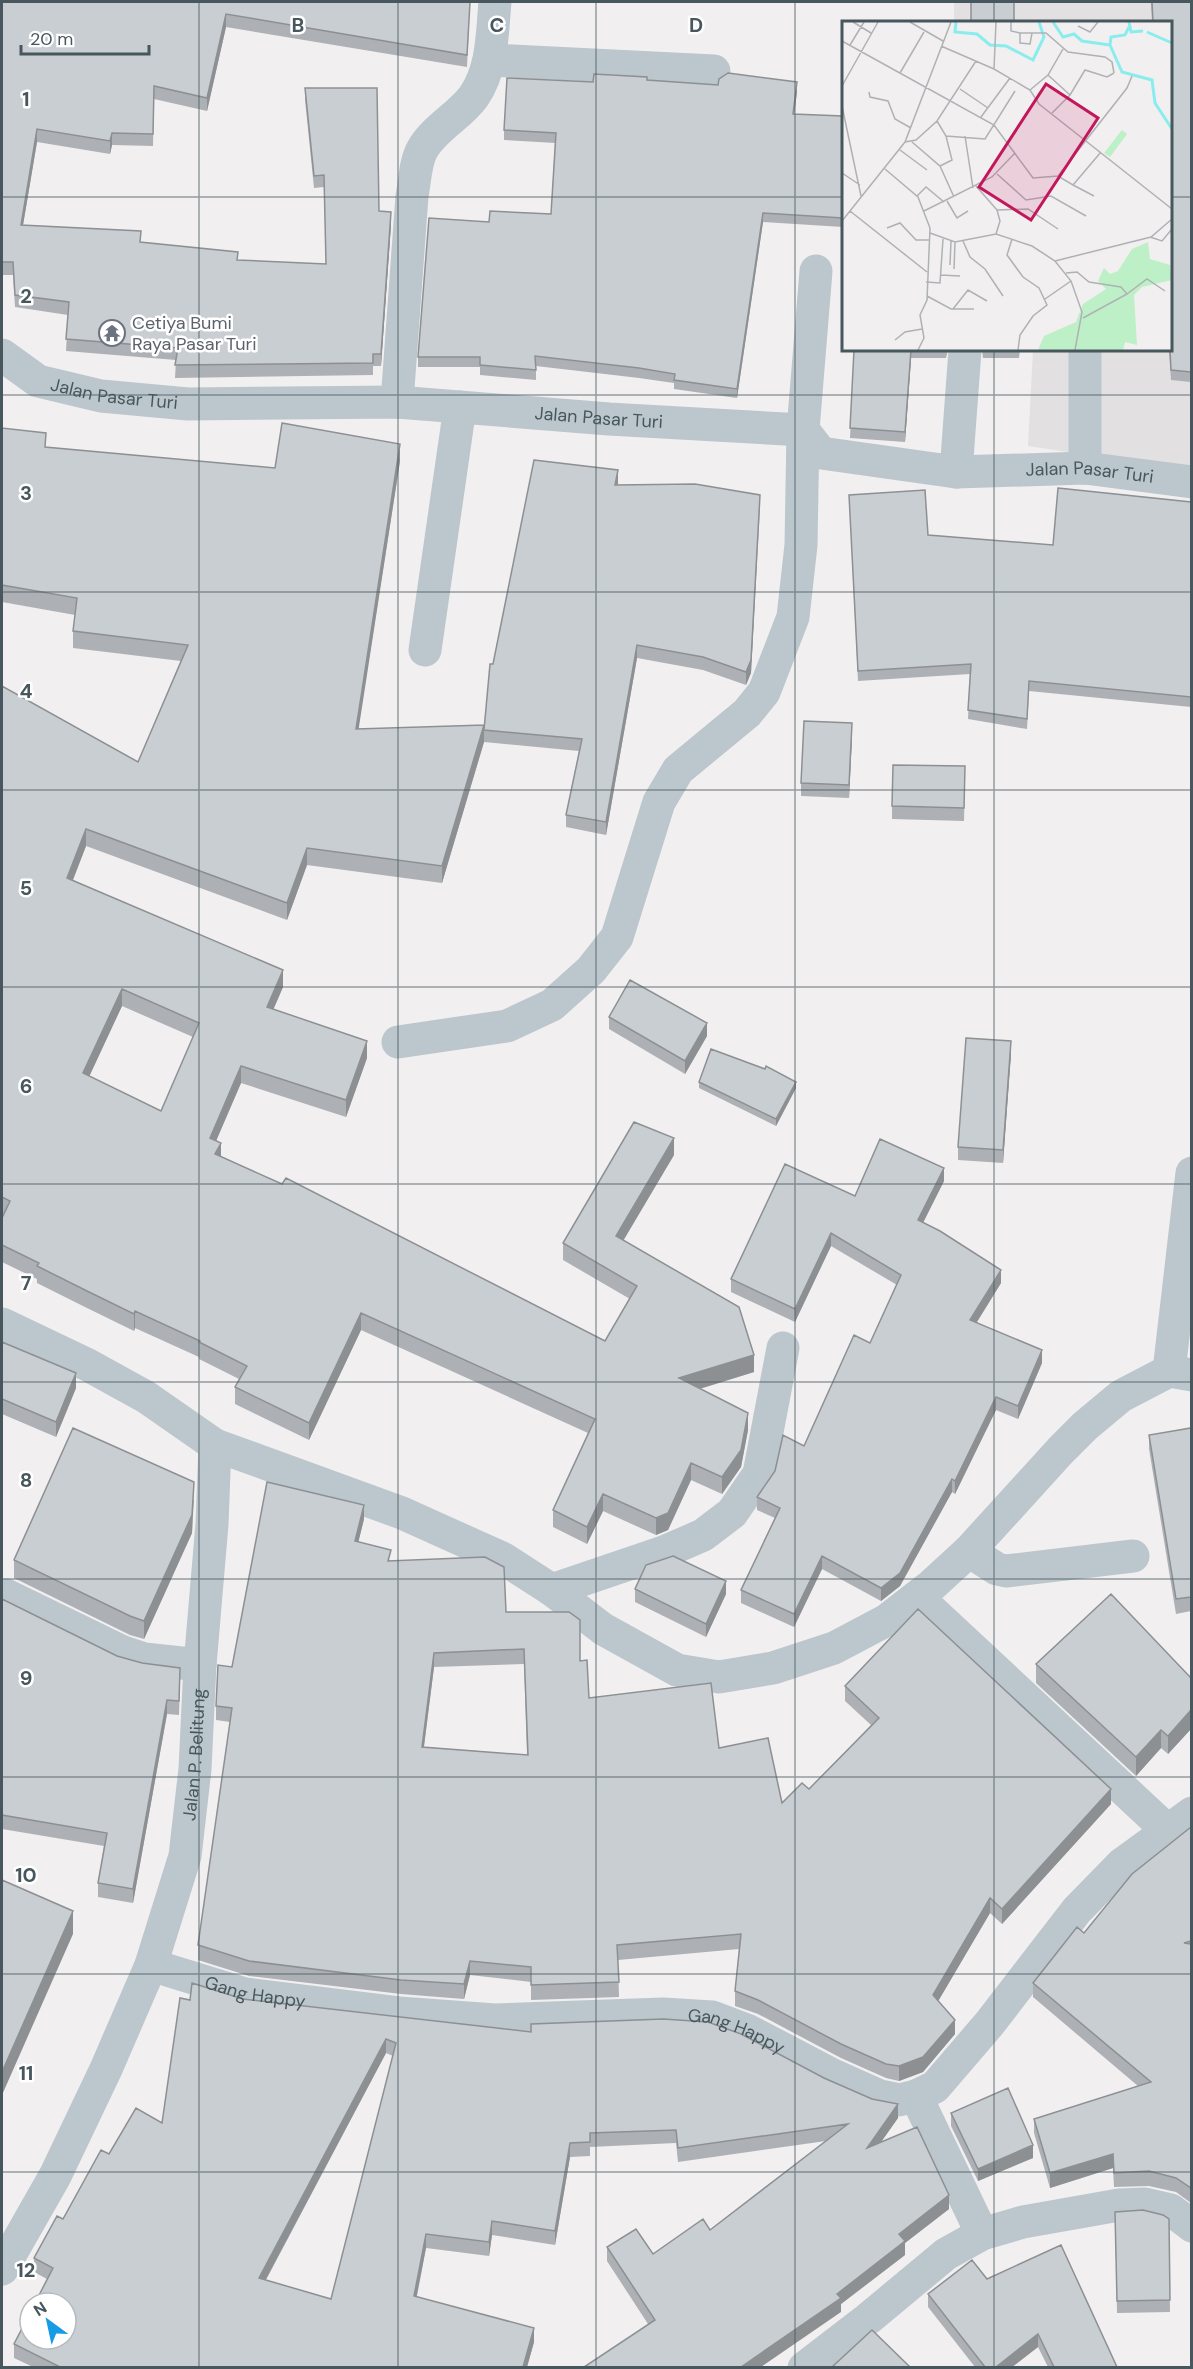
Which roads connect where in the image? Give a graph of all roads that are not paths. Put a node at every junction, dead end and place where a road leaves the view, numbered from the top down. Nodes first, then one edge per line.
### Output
1 (495, 2) edge
2 (490, 60) junction
3 (714, 71) dead end
4 (816, 271) dead end
5 (965, 351) edge
6 (1085, 351) edge
7 (2, 355) edge
8 (397, 402) junction
9 (460, 407) junction
10 (803, 430) junction
11 (1085, 468) junction
12 (956, 472) junction
13 (1191, 482) edge
14 (425, 650) dead end
15 (398, 1041) dead end
16 (1191, 1173) edge
17 (2, 1324) edge
18 (783, 1348) dead end
19 (1180, 1373) edge
20 (215, 1446) junction
21 (969, 1551) junction
22 (1132, 1556) dead end
23 (552, 1590) junction
24 (6, 1595) dead end
25 (916, 1597) junction
26 (200, 1665) junction
27 (1179, 1822) edge
28 (151, 1965) junction
29 (916, 2096) junction
30 (1191, 2226) edge
31 (982, 2234) junction
32 (2, 2270) edge
33 (804, 2367) edge

1 - 2 street
2 - 3 street
2 - 8 street
4 - 10 street
5 - 12 street
6 - 11 street
7 - 8 street, Jalan Pasar Turi
8 - 9 street, Jalan Pasar Turi
9 - 10 street, Jalan Pasar Turi
9 - 14 street
10 - 12 street, Jalan Pasar Turi
10 - 15 street
11 - 12 street, Jalan Pasar Turi
11 - 13 street, Jalan Pasar Turi
16 - 19 street
17 - 20 street
18 - 23 street
19 - 21 street
20 - 23 street
20 - 26 street, Jalan P. Belitung
21 - 22 street
21 - 25 street
23 - 25 street
24 - 26 street
25 - 27 street
26 - 28 street, Jalan P. Belitung
27 - 29 street, Gang Happy
28 - 29 street, Gang Happy
28 - 32 street, Jalan P. Belitung
29 - 31 street
30 - 31 street
31 - 33 street

